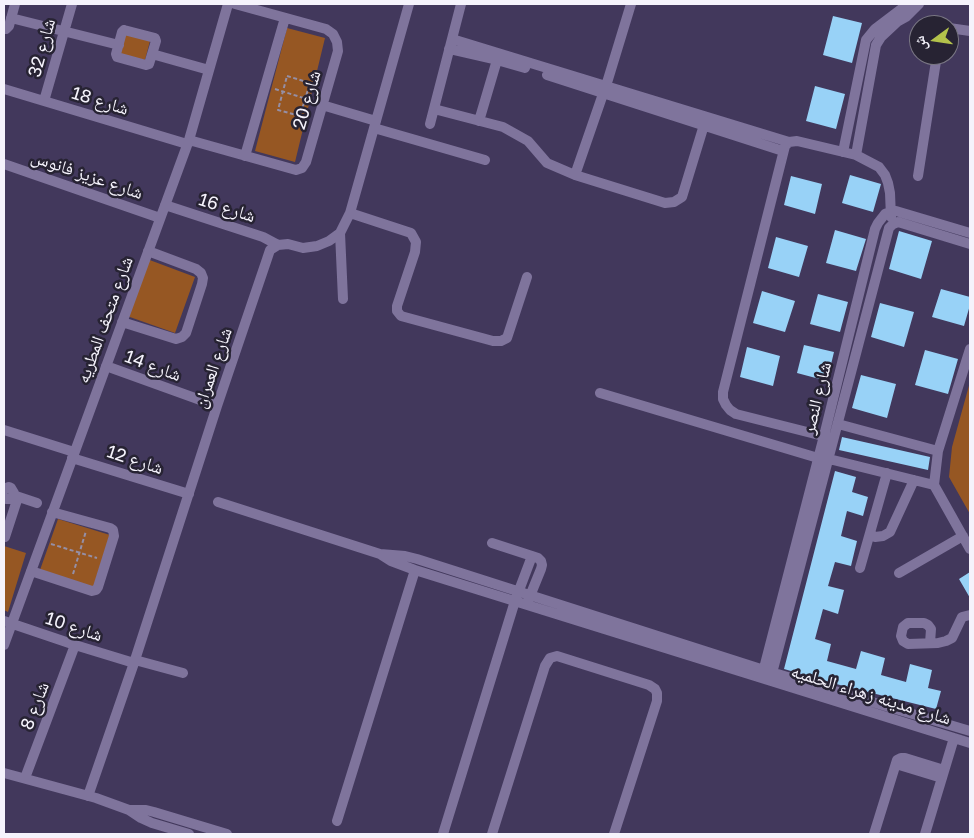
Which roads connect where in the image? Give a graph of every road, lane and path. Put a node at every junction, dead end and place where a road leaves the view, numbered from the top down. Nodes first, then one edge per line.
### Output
1 (15, 4) edge
2 (72, 4) edge
3 (228, 4) edge
4 (235, 4) edge
5 (409, 4) edge
6 (461, 4) edge
7 (631, 4) edge
8 (907, 4) edge
9 (919, 4) edge
10 (11, 18) junction
11 (285, 18) junction
12 (4, 28) edge
13 (64, 31) junction
14 (450, 44) junction
15 (118, 45) junction
16 (152, 54) junction
17 (497, 60) junction
18 (935, 65) edge
19 (209, 70) junction
20 (265, 86) junction
21 (4, 89) edge
22 (604, 90) junction
23 (283, 92) junction
24 (305, 99) junction
25 (44, 101) junction
26 (322, 105) junction
27 (434, 110) junction
28 (478, 121) junction
29 (430, 124) dead end
30 (375, 125) junction
31 (704, 125) junction
32 (188, 142) junction
33 (786, 146) junction
34 (843, 152) junction
35 (856, 155) junction
36 (246, 156) junction
37 (485, 160) dead end
38 (4, 164) edge
39 (575, 175) junction
40 (918, 176) dead end
41 (165, 205) junction
42 (890, 212) junction
43 (350, 213) junction
44 (160, 218) junction
45 (893, 224) junction
46 (340, 233) junction
47 (970, 233) edge
48 (970, 244) edge
49 (278, 245) junction
50 (148, 251) junction
51 (527, 276) dead end
52 (344, 299) dead end
53 (122, 322) junction
54 (969, 355) edge
55 (106, 366) junction
56 (600, 393) dead end
57 (217, 406) junction
58 (838, 424) junction
59 (4, 430) edge
60 (829, 437) junction
61 (938, 451) junction
62 (73, 455) junction
63 (824, 458) junction
64 (887, 473) junction
65 (914, 480) junction
66 (934, 485) junction
67 (4, 489) edge
68 (189, 494) junction
69 (12, 496) edge
70 (218, 502) dead end
71 (37, 503) dead end
72 (52, 512) junction
73 (89, 522) junction
74 (870, 534) junction
75 (962, 536) junction
76 (5, 537) edge
77 (42, 542) junction
78 (492, 543) dead end
79 (970, 549) edge
80 (79, 553) junction
81 (380, 554) junction
82 (532, 556) junction
83 (106, 561) junction
84 (860, 568) dead end
85 (415, 570) junction
86 (31, 571) junction
87 (898, 573) dead end
88 (70, 584) junction
89 (517, 596) junction
90 (529, 600) junction
91 (970, 615) edge
92 (8, 622) edge
93 (930, 643) dead end
94 (4, 645) edge
95 (75, 645) junction
96 (135, 661) junction
97 (183, 673) dead end
98 (767, 675) junction
99 (970, 731) edge
100 (954, 738) junction
101 (970, 743) edge
102 (4, 773) edge
103 (943, 774) junction
104 (25, 778) junction
105 (88, 796) junction
106 (130, 810) junction
107 (337, 821) dead end
108 (189, 834) edge
109 (227, 834) edge
110 (443, 834) edge
111 (492, 834) edge
112 (614, 834) edge
113 (874, 834) edge
114 (925, 834) edge

1 - 10 street
2 - 13 street, شارع 32
3 - 19 street, شارع متحف المطريه
4 - 11 street, شارع 20
5 - 30 street
6 - 14 street
7 - 22 street
8 - 34 street
9 - 35 street
10 - 12 street
10 - 13 street
11 - 20 street
11 - 26 street, شارع 20
13 - 15 street
13 - 25 street, شارع 32
14 - 17 street
14 - 22 street
14 - 27 street
15 - 16 street
15 - 16 street
16 - 19 street
17 - 22 street
17 - 28 street
18 - 40 street
19 - 32 street, شارع متحف المطريه
20 - 23 path
20 - 36 street
21 - 25 street, شارع 18
22 - 31 street
22 - 33 street
22 - 39 street
23 - 24 path
23 - 24 path
23 - 24 path
24 - 26 path
25 - 32 street, شارع 18
26 - 30 street
26 - 36 street, شارع 20
27 - 28 street
27 - 29 street
28 - 39 street
30 - 37 street
30 - 43 street
31 - 33 street
31 - 39 street
32 - 36 street, شارع 20
32 - 41 street, شارع متحف المطريه
33 - 34 street
33 - 60 street
34 - 35 street
35 - 42 street
38 - 44 street, شارع عزيز فانوس
41 - 44 street, شارع متحف المطريه
41 - 49 street, شارع 16
42 - 45 street
42 - 47 street
42 - 60 street, شارع النصر
43 - 46 street
43 - 51 street
44 - 50 street, شارع متحف المطريه
45 - 48 street
45 - 58 street, شارع النصر
46 - 49 street
46 - 52 street
49 - 57 street, شارع العمران
50 - 53 street, شارع متحف المطريه
50 - 53 street
53 - 55 street, شارع متحف المطريه
54 - 61 street
55 - 57 street, شارع 14
55 - 62 street, شارع متحف المطريه
56 - 63 street
57 - 68 street, شارع العمران
58 - 60 street, شارع النصر
58 - 61 street
59 - 62 street, شارع 12
60 - 63 street, شارع النصر
61 - 66 street
62 - 68 street, شارع 12
62 - 72 street, شارع متحف المطريه
63 - 64 street
63 - 98 street, شارع النصر
64 - 65 street
64 - 74 street
65 - 66 street
65 - 74 street
66 - 75 street
67 - 69 street
68 - 96 street, شارع العمران
69 - 71 street
69 - 76 street
70 - 81 street
72 - 73 street
72 - 77 street, شارع متحف المطريه
73 - 80 path
73 - 83 street
74 - 84 street
75 - 79 street
75 - 87 street
77 - 80 path
77 - 86 street, شارع متحف المطريه
78 - 82 street
80 - 83 path
80 - 88 path
81 - 85 street
81 - 89 street
82 - 89 street
82 - 90 street
83 - 88 street
85 - 89 street
85 - 107 street
86 - 88 street
86 - 92 street, شارع متحف المطريه
89 - 90 street
89 - 110 street
90 - 98 street
91 - 93 street
92 - 94 street, شارع متحف المطريه
92 - 95 street, شارع 10
95 - 96 street, شارع 10
95 - 104 street, شارع 8
96 - 97 street, شارع 10
96 - 105 street, شارع العمران
98 - 99 street, شارع مدينه زهراء الحلميه
98 - 100 street, شارع مدينه زهراء الحلميه
100 - 101 street, شارع مدينه زهراء الحلميه
100 - 103 street
102 - 104 street
103 - 113 street
103 - 114 street
104 - 105 street
105 - 106 street
106 - 108 street
106 - 109 street
111 - 112 street

